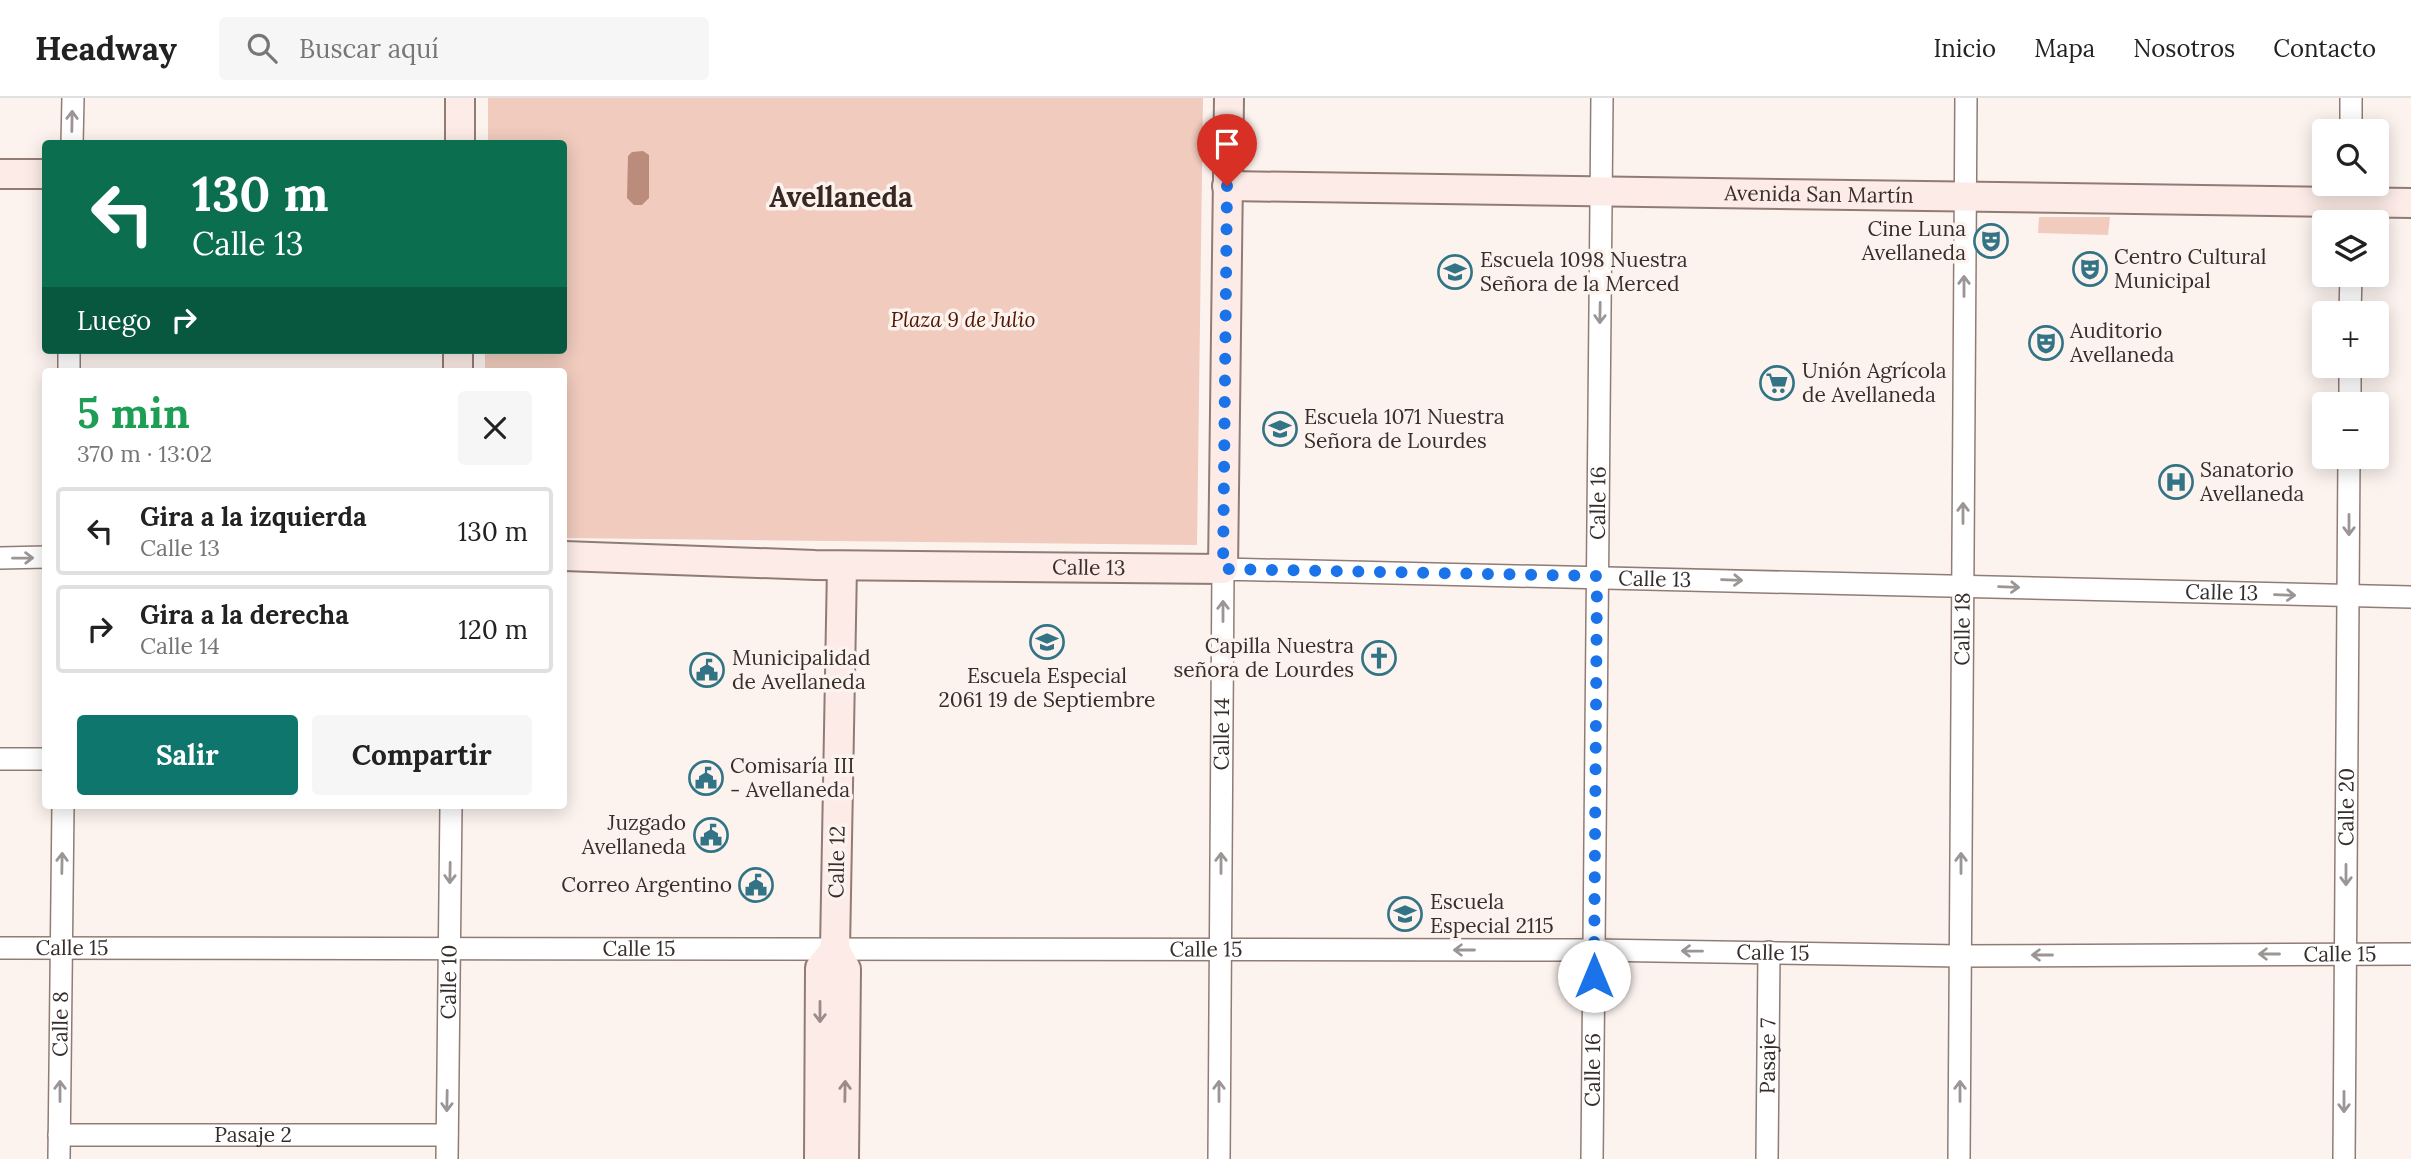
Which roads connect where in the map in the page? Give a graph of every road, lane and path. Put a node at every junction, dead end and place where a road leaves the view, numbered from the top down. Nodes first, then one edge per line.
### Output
1 (73, 98) edge
2 (460, 98) edge
3 (1229, 98) edge
4 (1602, 98) edge
5 (1966, 98) edge
6 (2351, 98) edge
7 (2351, 119) edge
8 (72, 140) edge
9 (460, 140) edge
10 (0, 174) edge
11 (42, 174) edge
12 (1227, 186) junction
13 (1601, 192) junction
14 (1965, 197) junction
15 (2351, 203) edge
16 (2411, 203) edge
17 (2349, 469) edge
18 (567, 556) edge
19 (42, 557) edge
20 (0, 558) edge
21 (842, 565) junction
22 (1223, 569) junction
23 (1597, 576) junction
24 (1963, 586) junction
25 (2348, 597) junction
26 (2411, 597) edge
27 (0, 759) edge
28 (42, 759) edge
29 (63, 809) edge
30 (451, 809) edge
31 (0, 948) edge
32 (449, 948) junction
33 (61, 949) junction
34 (835, 949) junction
35 (1220, 950) junction
36 (1594, 950) junction
37 (1769, 952) junction
38 (2346, 953) junction
39 (2411, 954) edge
40 (1961, 956) junction
41 (59, 1135) junction
42 (447, 1135) junction
43 (59, 1159) edge
44 (447, 1159) edge
45 (819, 1159) edge
46 (844, 1159) edge
47 (1219, 1159) edge
48 (1592, 1159) edge
49 (1767, 1159) edge
50 (1959, 1159) edge
51 (2344, 1159) edge

8 -> 1 street
2 - 9 street
3 - 12 street, Calle 14
4 - 13 street, Calle 16
5 - 14 street, Calle 18
6 - 7 street
10 - 11 street
12 - 13 street, Avenida San Martín
12 - 22 street, Calle 14
13 - 14 street, Avenida San Martín
13 -> 23 street, Calle 16
14 - 15 street, Avenida San Martín
24 -> 14 street, Calle 18
15 - 16 street, Avenida San Martín
17 -> 25 street, Calle 20
18 - 21 street, Calle 13
20 -> 19 street
21 - 22 street, Calle 13
21 - 34 street, Calle 12
22 - 23 street, Calle 13
35 -> 22 street, Calle 14
23 -> 24 street, Calle 13
23 - 36 street, Calle 16
24 -> 25 street, Calle 13
40 -> 24 street, Calle 18
25 - 26 street, Calle 13
25 -> 38 street, Calle 20
27 - 28 street
33 -> 29 street, Calle 8
30 -> 32 street, Calle 10
31 - 33 street, Calle 15
32 - 33 street, Calle 15
32 - 34 street, Calle 15
32 -> 42 street, Calle 10
41 -> 33 street, Calle 8
34 - 35 street, Calle 15
34 -> 45 street, Calle 12
46 -> 34 street, Calle 12
36 -> 35 street, Calle 15
47 -> 35 street, Calle 14
37 -> 36 street, Calle 15
36 - 48 street, Calle 16
37 - 40 street, Calle 15
37 - 49 street, Pasaje 7
38 - 39 street, Calle 15
38 -> 40 street, Calle 15
38 -> 51 street, Calle 20
50 -> 40 street, Calle 18
41 - 42 street, Pasaje 2
41 - 43 street, Calle 8
42 - 44 street, Calle 10

